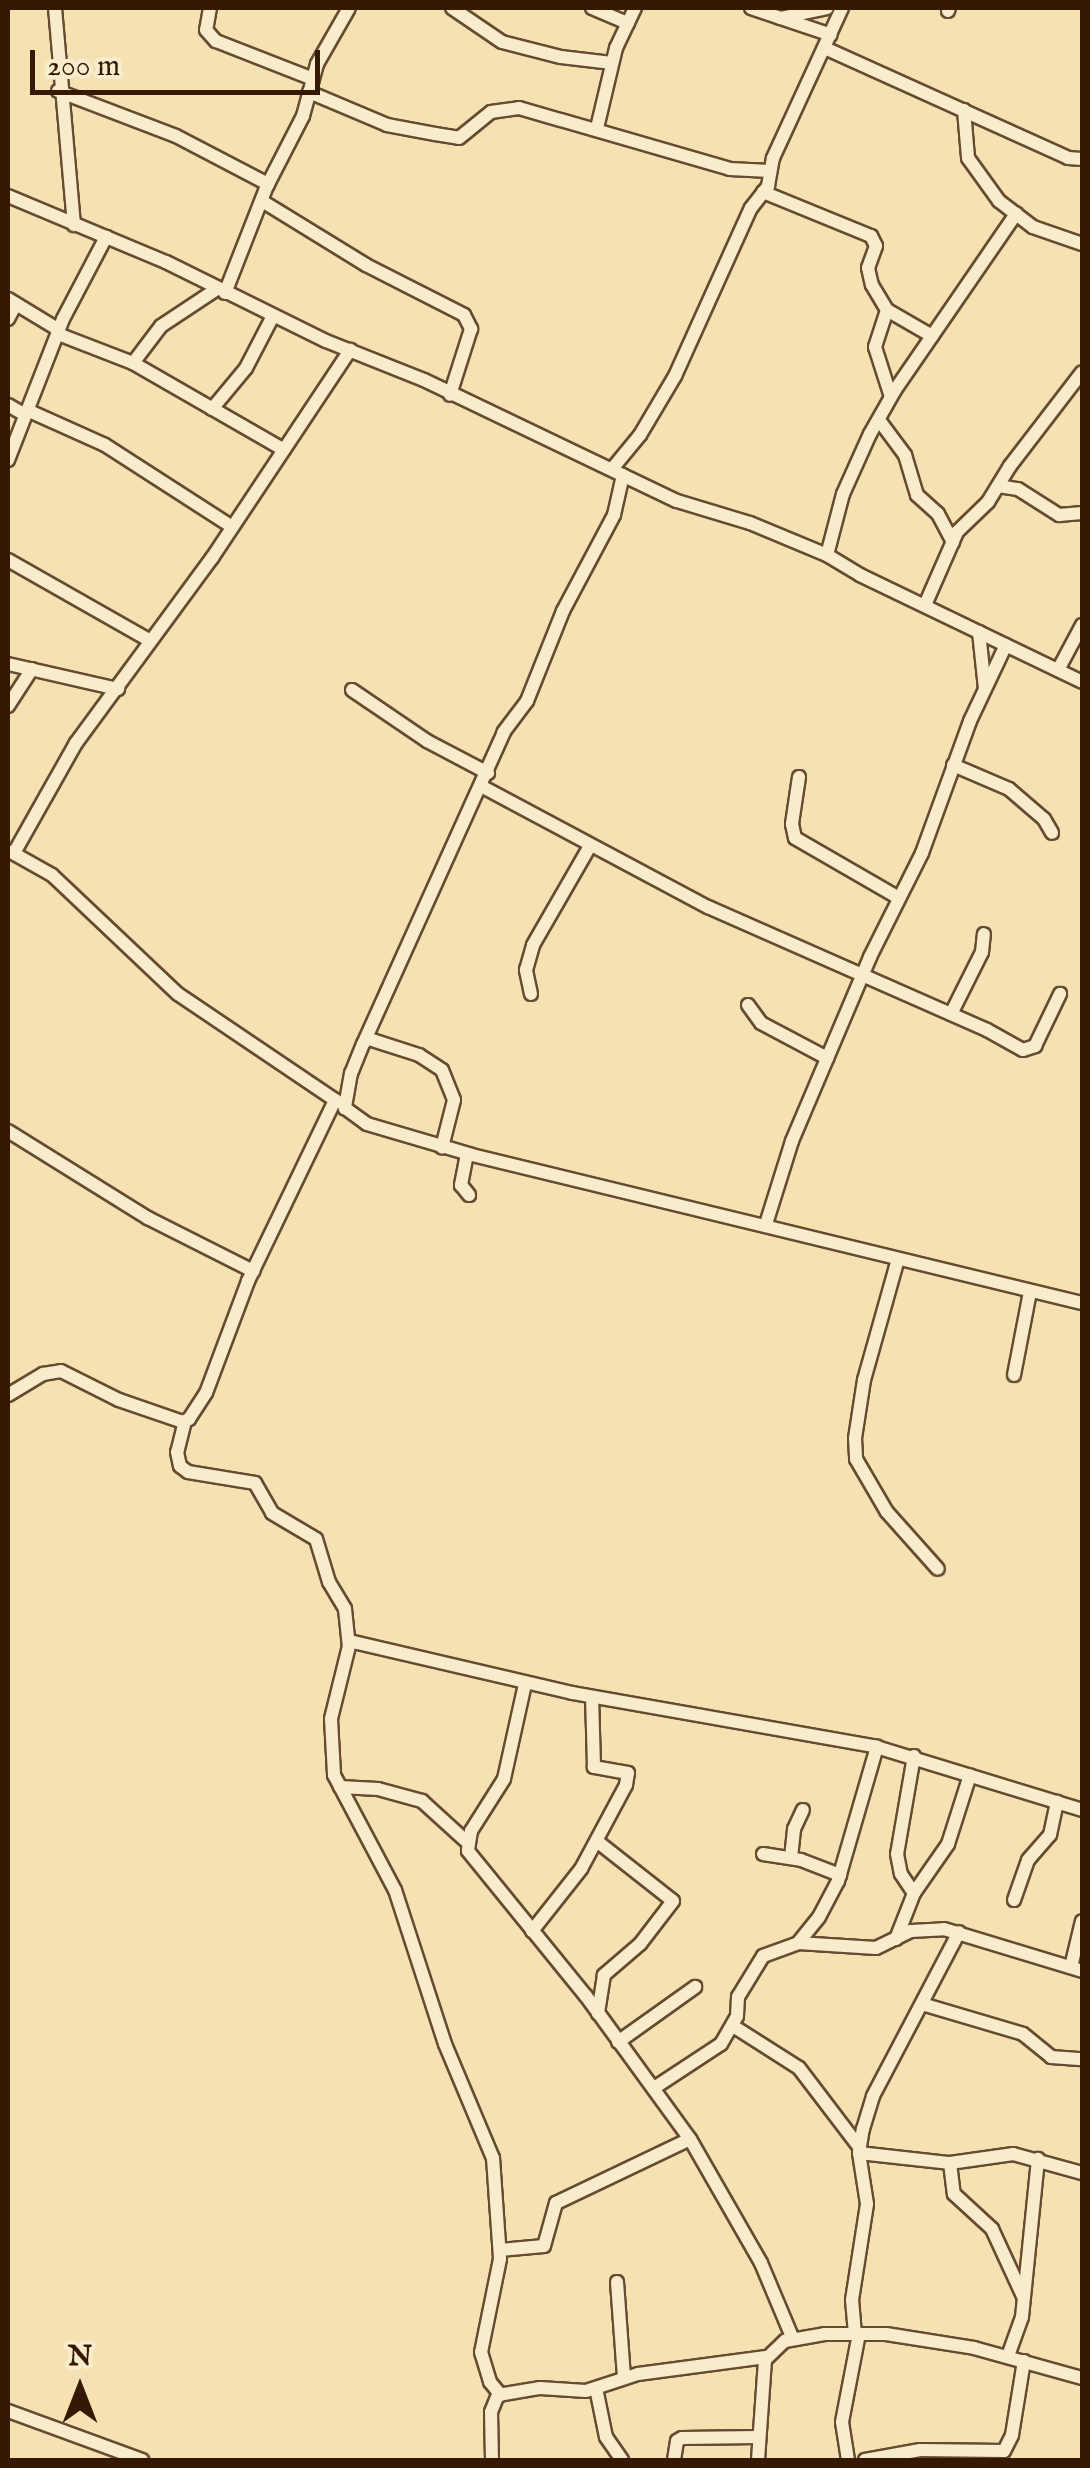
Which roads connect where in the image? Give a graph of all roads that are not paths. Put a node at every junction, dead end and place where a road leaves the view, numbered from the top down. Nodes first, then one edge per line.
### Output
1 (55, 8) edge
2 (210, 8) edge
3 (349, 8) edge
4 (592, 8) edge
5 (635, 8) edge
6 (751, 8) edge
7 (827, 8) edge
8 (842, 8) edge
9 (459, 9) edge
10 (780, 18) junction
11 (628, 22) junction
12 (829, 42) junction
13 (612, 62) junction
14 (311, 85) junction
15 (61, 91) junction
16 (964, 110) junction
17 (597, 128) junction
18 (1078, 159) edge
19 (770, 171) junction
20 (1082, 173) edge
21 (268, 184) junction
22 (763, 192) junction
23 (8, 196) edge
24 (262, 201) junction
25 (1016, 214) junction
26 (74, 225) junction
27 (106, 238) junction
28 (1082, 244) edge
29 (221, 291) junction
30 (12, 302) edge
31 (887, 310) junction
32 (273, 316) junction
33 (8, 319) edge
34 (58, 332) junction
35 (932, 336) junction
36 (350, 350) junction
37 (133, 362) junction
38 (1082, 372) edge
39 (450, 395) junction
40 (891, 397) junction
41 (8, 405) edge
42 (212, 409) junction
43 (26, 412) junction
44 (878, 420) junction
45 (284, 450) junction
46 (8, 460) edge
47 (617, 472) junction
48 (998, 486) junction
49 (1082, 513) edge
50 (232, 527) junction
51 (952, 542) junction
52 (827, 554) junction
53 (8, 560) edge
54 (925, 605) junction
55 (1082, 625) edge
56 (979, 632) junction
57 (149, 640) junction
58 (1006, 645) junction
59 (8, 664) edge
60 (32, 669) junction
61 (1058, 670) junction
62 (1082, 682) edge
63 (118, 689) junction
64 (985, 689) junction
65 (352, 690) dead end
66 (8, 706) edge
67 (953, 765) junction
68 (799, 777) dead end
69 (486, 780) junction
70 (1052, 833) dead end
71 (590, 846) junction
72 (11, 852) edge
73 (899, 898) junction
74 (984, 934) dead end
75 (862, 976) junction
76 (531, 994) dead end
77 (1060, 994) dead end
78 (748, 1005) dead end
79 (951, 1014) junction
80 (366, 1038) junction
81 (827, 1058) junction
82 (340, 1103) junction
83 (8, 1131) edge
84 (442, 1147) junction
85 (467, 1154) junction
86 (468, 1195) dead end
87 (766, 1224) junction
88 (898, 1259) junction
89 (253, 1271) junction
90 (1030, 1292) junction
91 (1082, 1303) edge
92 (1014, 1375) dead end
93 (8, 1396) edge
94 (185, 1421) junction
95 (938, 1569) dead end
96 (349, 1642) junction
97 (525, 1684) junction
98 (592, 1697) junction
99 (877, 1747) junction
100 (914, 1756) junction
101 (970, 1775) junction
102 (340, 1787) junction
103 (1057, 1802) junction
104 (804, 1810) dead end
105 (1082, 1810) edge
106 (467, 1842) junction
107 (598, 1842) junction
108 (763, 1854) dead end
109 (791, 1858) junction
110 (840, 1875) junction
111 (914, 1893) junction
112 (1014, 1900) dead end
113 (1082, 1921) edge
114 (532, 1931) junction
115 (959, 1932) junction
116 (896, 1938) junction
117 (798, 1943) junction
118 (1077, 1969) edge
119 (695, 1986) dead end
120 (922, 2004) junction
121 (598, 2014) junction
122 (733, 2026) junction
123 (618, 2042) junction
124 (1082, 2060) edge
125 (654, 2088) junction
126 (690, 2138) junction
127 (859, 2150) junction
128 (1038, 2160) junction
129 (950, 2163) junction
130 (1082, 2173) edge
131 (500, 2250) junction
132 (617, 2282) dead end
133 (1024, 2299) junction
134 (857, 2334) junction
135 (793, 2339) junction
136 (1008, 2356) junction
137 (766, 2357) junction
138 (1024, 2361) junction
139 (1081, 2374) edge
140 (624, 2378) junction
141 (596, 2388) junction
142 (501, 2395) junction
143 (8, 2410) edge
144 (759, 2437) junction
145 (1009, 2453) edge
146 (142, 2460) edge
147 (492, 2460) edge
148 (622, 2460) edge
149 (674, 2460) edge
150 (758, 2460) edge
151 (848, 2460) edge
152 (865, 2460) edge

1 - 15 street
2 - 14 street
3 - 14 street
4 - 11 street
5 - 11 street
6 - 10 street
7 - 10 street
8 - 12 street
9 - 13 street
10 - 12 street
11 - 13 street
12 - 16 street
12 - 19 street
13 - 17 street
14 - 17 street
14 - 21 street
15 - 21 street
15 - 26 street
16 - 18 street
16 - 25 street
17 - 19 street
18 - 20 street
19 - 22 street
21 - 24 street
22 - 31 street
22 - 47 street
23 - 26 street
24 - 29 street
24 - 39 street
25 - 28 street
25 - 35 street
26 - 27 street
27 - 29 street
27 - 34 street
29 - 32 street
29 - 37 street
30 - 33 street
30 - 34 street
31 - 35 street
31 - 40 street
32 - 36 street
32 - 42 street
34 - 37 street
34 - 43 street
35 - 40 street
36 - 39 street
36 - 45 street
37 - 42 street
38 - 48 street
39 - 47 street
40 - 44 street
41 - 43 street
42 - 45 street
43 - 46 street
43 - 50 street
44 - 51 street
44 - 52 street
45 - 50 street
47 - 52 street
47 - 69 street
48 - 49 street
48 - 51 street
50 - 57 street
51 - 54 street
52 - 54 street
53 - 57 street
54 - 56 street
55 - 61 street
56 - 58 street
56 - 64 street
57 - 63 street
58 - 61 street
58 - 64 street
59 - 60 street
60 - 63 street
60 - 66 street
61 - 62 street
63 - 72 street
64 - 67 street
65 - 69 street
67 - 70 street
67 - 73 street
68 - 73 street
69 - 71 street
69 - 80 street
71 - 75 street
71 - 76 street
72 - 82 street
73 - 75 street
74 - 79 street
75 - 79 street
75 - 81 street
77 - 79 street
78 - 81 street
80 - 82 street
80 - 84 street
81 - 87 street
82 - 84 street
82 - 89 street
83 - 89 street
84 - 85 street
85 - 86 street
85 - 87 street
87 - 88 street
88 - 90 street
88 - 95 street
89 - 94 street
90 - 91 street
90 - 92 street
93 - 94 street
94 - 96 street
96 - 97 street
96 - 102 street
97 - 98 street
97 - 106 street
98 - 99 street
98 - 107 street
99 - 100 street
99 - 110 street
100 - 101 street
100 - 111 street
101 - 103 street
101 - 111 street
102 - 106 street
102 - 131 street
103 - 105 street
103 - 112 street
104 - 109 street
106 - 114 street
107 - 114 street
107 - 121 street
108 - 109 street
109 - 110 street
110 - 117 street
111 - 116 street
113 - 118 street
114 - 121 street
115 - 116 street
115 - 118 street
115 - 120 street
116 - 117 street
117 - 122 street
119 - 123 street
120 - 124 street
120 - 127 street
121 - 123 street
122 - 125 street
122 - 127 street
123 - 125 street
125 - 126 street
126 - 131 street
126 - 135 street
127 - 129 street
127 - 134 street
128 - 129 street
128 - 130 street
128 - 133 street
129 - 133 street
131 - 142 street
132 - 140 street
133 - 136 street
134 - 135 street
134 - 136 street
134 - 151 street
135 - 137 street
136 - 138 street
137 - 140 street
137 - 144 street
138 - 139 street
138 - 145 street
140 - 141 street
141 - 142 street
141 - 148 street
142 - 147 street
143 - 146 street
144 - 149 street
144 - 150 street
145 - 152 street

